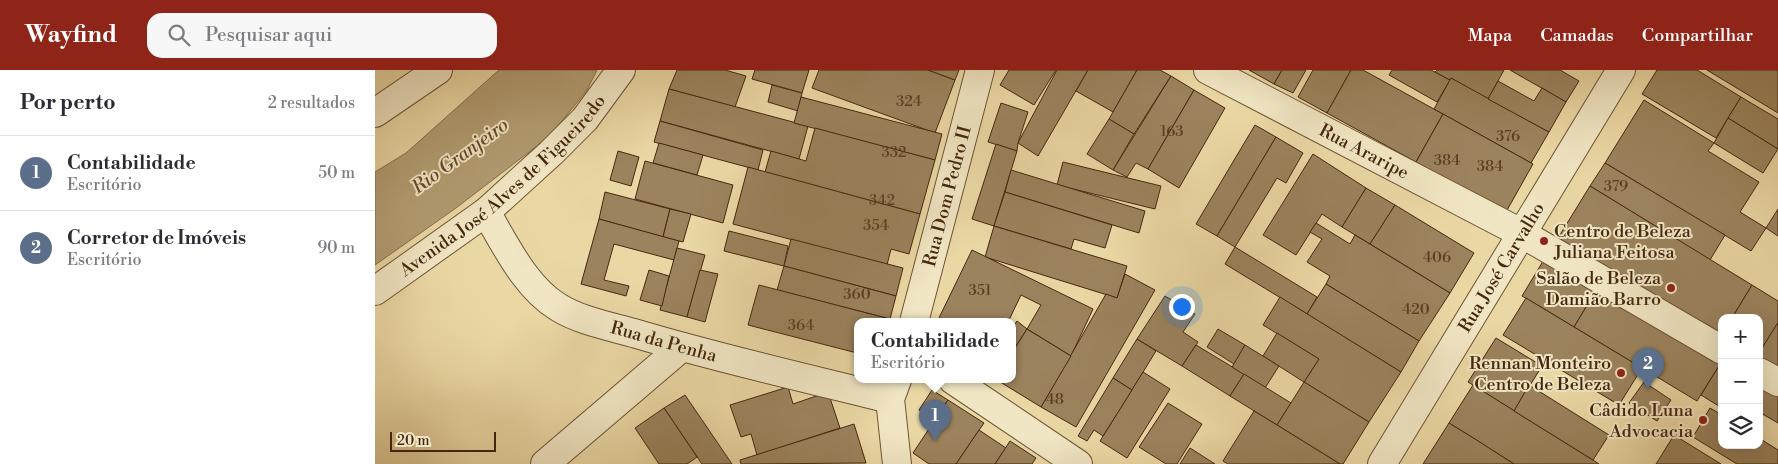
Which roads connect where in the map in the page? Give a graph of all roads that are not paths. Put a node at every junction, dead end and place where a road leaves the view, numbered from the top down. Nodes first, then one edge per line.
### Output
1 (438, 70) edge
2 (621, 70) edge
3 (980, 70) edge
4 (1208, 70) edge
5 (1621, 70) edge
6 (375, 113) edge
7 (486, 212) junction
8 (1521, 233) junction
9 (375, 291) edge
10 (915, 318) edge
11 (682, 347) junction
12 (1718, 348) edge
13 (1763, 374) edge
14 (854, 381) edge
15 (1778, 382) edge
16 (864, 383) edge
17 (957, 383) edge
18 (894, 389) edge
19 (545, 464) edge
20 (897, 464) edge
21 (1077, 464) edge
22 (1383, 464) edge

1 - 6 street
2 - 7 street, Avenida José Alves de Figueiredo
3 - 10 street, Rua Dom Pedro II
4 - 8 street, Rua Araripe
5 - 8 street, Rua José Carvalho
7 - 9 street, Avenida José Alves de Figueiredo
7 - 11 street, Rua da Penha
8 - 12 street, Rua Araripe
8 - 22 street, Rua José Carvalho
11 - 14 street, Rua da Penha
11 - 19 street
13 - 15 street
16 - 18 street, Rua da Penha
17 - 21 street
18 - 20 street

